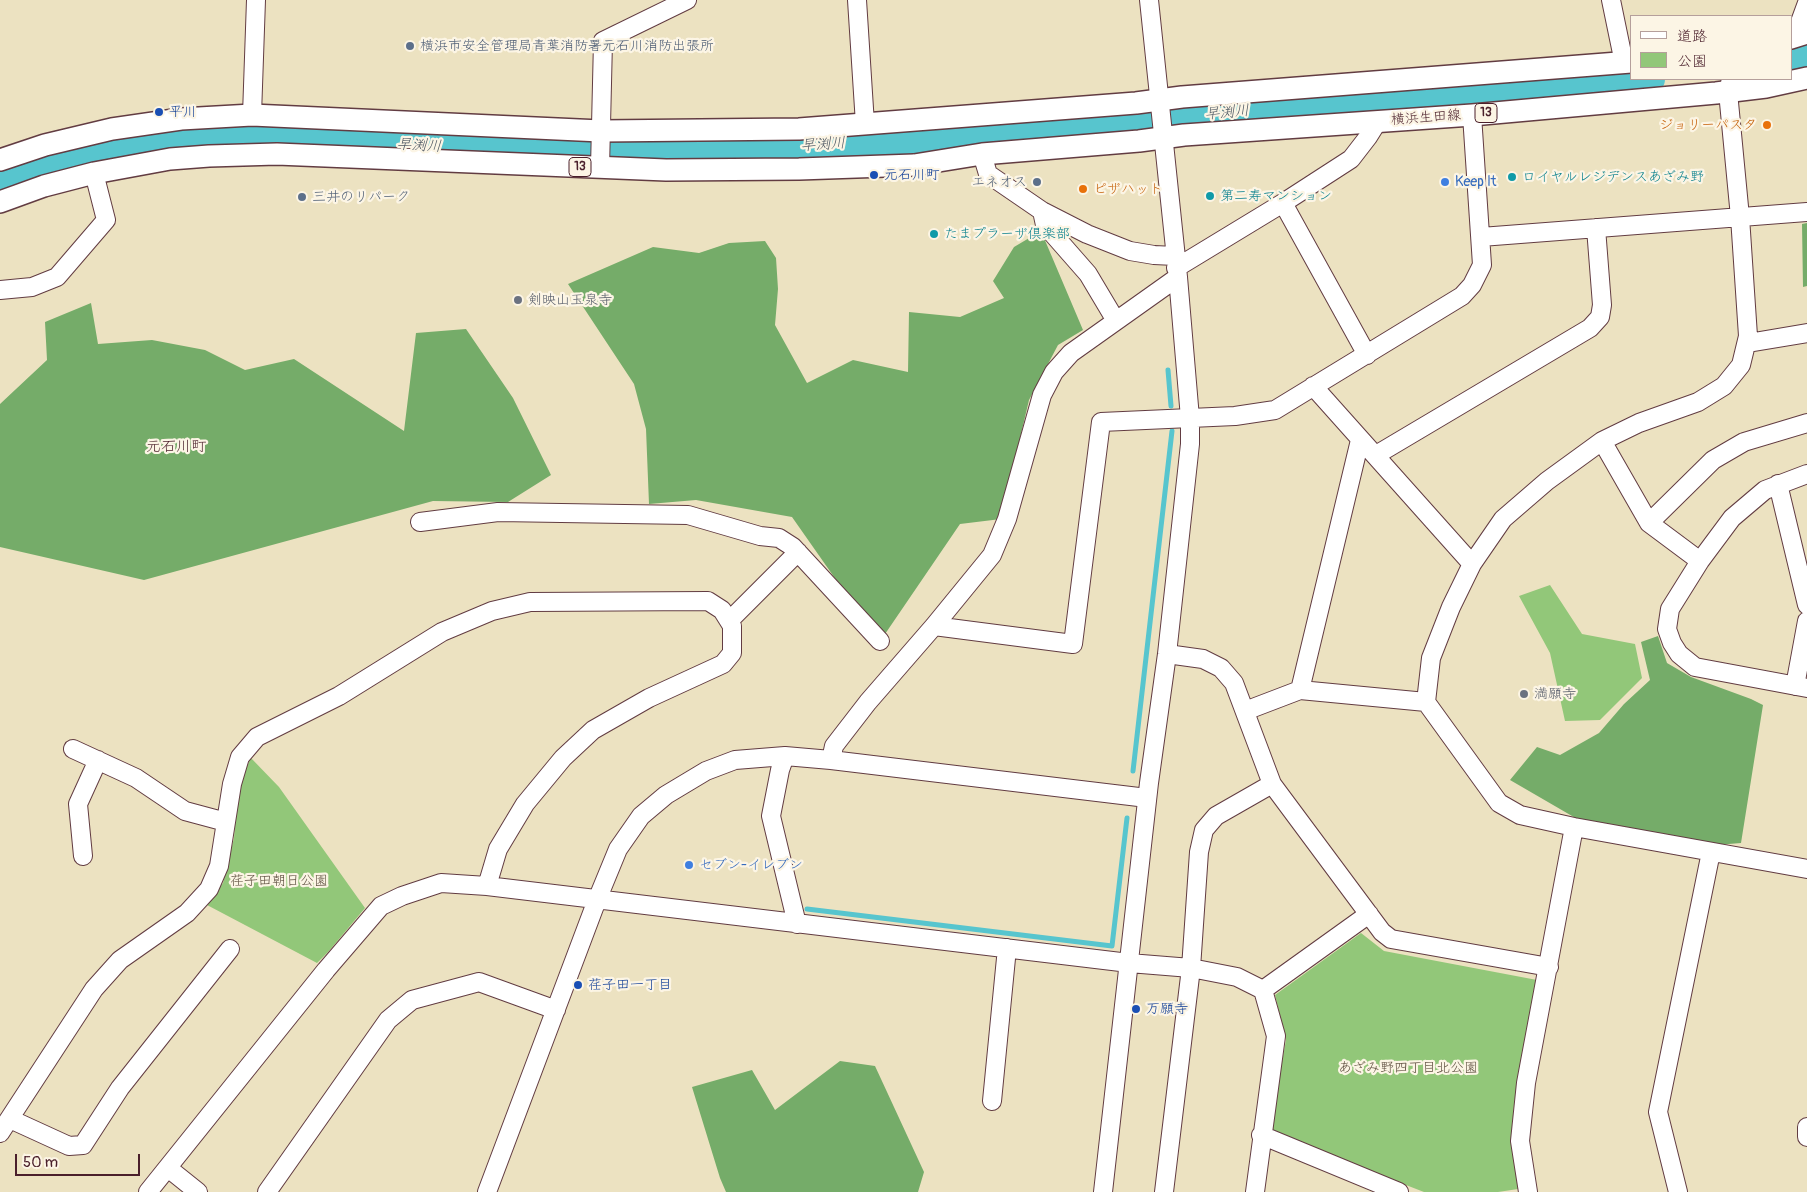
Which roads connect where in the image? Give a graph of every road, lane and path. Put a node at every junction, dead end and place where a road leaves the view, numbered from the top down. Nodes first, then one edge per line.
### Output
1 (256, 0) edge
2 (687, 0) edge
3 (857, 0) edge
4 (1149, 0) edge
5 (1612, 0) edge
6 (1807, 3) edge
7 (1799, 36) edge
8 (1627, 62) edge
9 (1807, 78) edge
10 (1730, 83) edge
11 (1160, 100) junction
12 (252, 115) junction
13 (1472, 115) junction
14 (1378, 121) junction
15 (865, 124) junction
16 (601, 131) junction
17 (1163, 137) junction
18 (982, 154) junction
19 (0, 160) edge
20 (600, 168) junction
21 (94, 173) junction
22 (0, 202) edge
23 (1283, 203) junction
24 (1042, 211) junction
25 (1807, 212) edge
26 (1740, 217) junction
27 (1596, 228) junction
28 (1481, 237) junction
29 (1176, 267) junction
30 (0, 290) edge
31 (1116, 321) junction
32 (1807, 333) edge
33 (1748, 343) junction
34 (1368, 355) junction
35 (1313, 386) junction
36 (1190, 418) junction
37 (1807, 423) edge
38 (1360, 440) junction
39 (1602, 441) junction
40 (1376, 456) junction
41 (1807, 474) edge
42 (1778, 484) junction
43 (420, 522) dead end
44 (1649, 523) junction
45 (798, 552) junction
46 (1700, 561) junction
47 (1472, 564) junction
48 (1807, 605) edge
49 (729, 621) junction
50 (1807, 621) edge
51 (934, 626) junction
52 (880, 641) dead end
53 (1166, 654) junction
54 (1801, 687) edge
55 (1300, 690) junction
56 (1426, 702) junction
57 (1245, 711) junction
58 (73, 750) dead end
59 (785, 756) junction
60 (98, 760) junction
61 (831, 760) junction
62 (1272, 784) junction
63 (1147, 798) junction
64 (226, 822) junction
65 (1574, 827) junction
66 (1711, 852) junction
67 (83, 856) dead end
68 (1807, 869) edge
69 (487, 886) junction
70 (597, 900) junction
71 (1368, 914) junction
72 (797, 924) junction
73 (1007, 948) junction
74 (230, 949) dead end
75 (1129, 963) junction
76 (1549, 967) junction
77 (1191, 968) junction
78 (1263, 990) junction
79 (556, 1010) junction
80 (992, 1101) dead end
81 (5, 1126) edge
82 (1807, 1127) edge
83 (1262, 1134) junction
84 (1807, 1137) edge
85 (168, 1168) junction
86 (148, 1192) edge
87 (198, 1192) edge
88 (267, 1192) edge
89 (487, 1192) edge
90 (1103, 1192) edge
91 (1164, 1192) edge
92 (1255, 1192) edge
93 (1399, 1192) edge
94 (1528, 1192) edge
95 (1678, 1192) edge

1 - 12 street
2 - 16 street
3 - 15 street
4 - 11 street
5 - 8 street
6 - 7 street
8 - 11 main road
9 - 10 main road, 横浜生田線 / 13
10 - 13 main road, 横浜生田線 / 13
10 - 26 street
11 - 15 main road
11 - 17 street
12 - 16 main road
12 - 19 main road
13 - 14 main road, 横浜生田線 / 13
13 - 28 street
14 - 17 main road, 横浜生田線 / 13
14 - 23 street
15 - 16 main road
16 - 20 street
17 - 18 main road, 13
17 - 29 street
18 - 20 main road, 13
18 - 24 street
20 - 21 main road, 13
21 - 22 main road, 13
21 - 30 street
23 - 29 street
23 - 34 street
24 - 29 street
24 - 31 street
25 - 26 street
26 - 27 street
26 - 33 street
27 - 28 street
27 - 40 street
28 - 34 street
29 - 31 street
29 - 36 street
31 - 51 street
32 - 33 street
33 - 39 street
34 - 35 street
35 - 36 street
35 - 38 street
36 - 51 street
36 - 53 street
37 - 44 street
38 - 40 street
38 - 55 street
39 - 44 street
39 - 47 street
40 - 47 street
41 - 42 street
42 - 46 street
42 - 48 street
43 - 45 street
44 - 46 street
45 - 49 street
45 - 52 street
46 - 54 street
47 - 56 street
49 - 64 street
49 - 69 street
50 - 54 street
51 - 61 street
53 - 57 street
53 - 63 street
55 - 56 street
55 - 57 street
56 - 65 street
57 - 62 street
58 - 60 street
59 - 61 street
59 - 70 street
59 - 72 street
60 - 64 street
60 - 67 street
61 - 63 street
62 - 71 street
62 - 77 street
63 - 75 street
64 - 81 street
65 - 66 street
65 - 76 street
66 - 68 street
66 - 95 street
69 - 70 street
69 - 85 street
70 - 72 street
70 - 79 street
71 - 76 street
71 - 78 street
72 - 73 street
73 - 75 street
73 - 80 street
74 - 81 street
75 - 77 street
75 - 90 street
76 - 94 street
77 - 78 street
77 - 91 street
78 - 83 street
79 - 88 street
79 - 89 street
82 - 84 street
83 - 92 street
83 - 93 street
85 - 86 street
85 - 87 street

